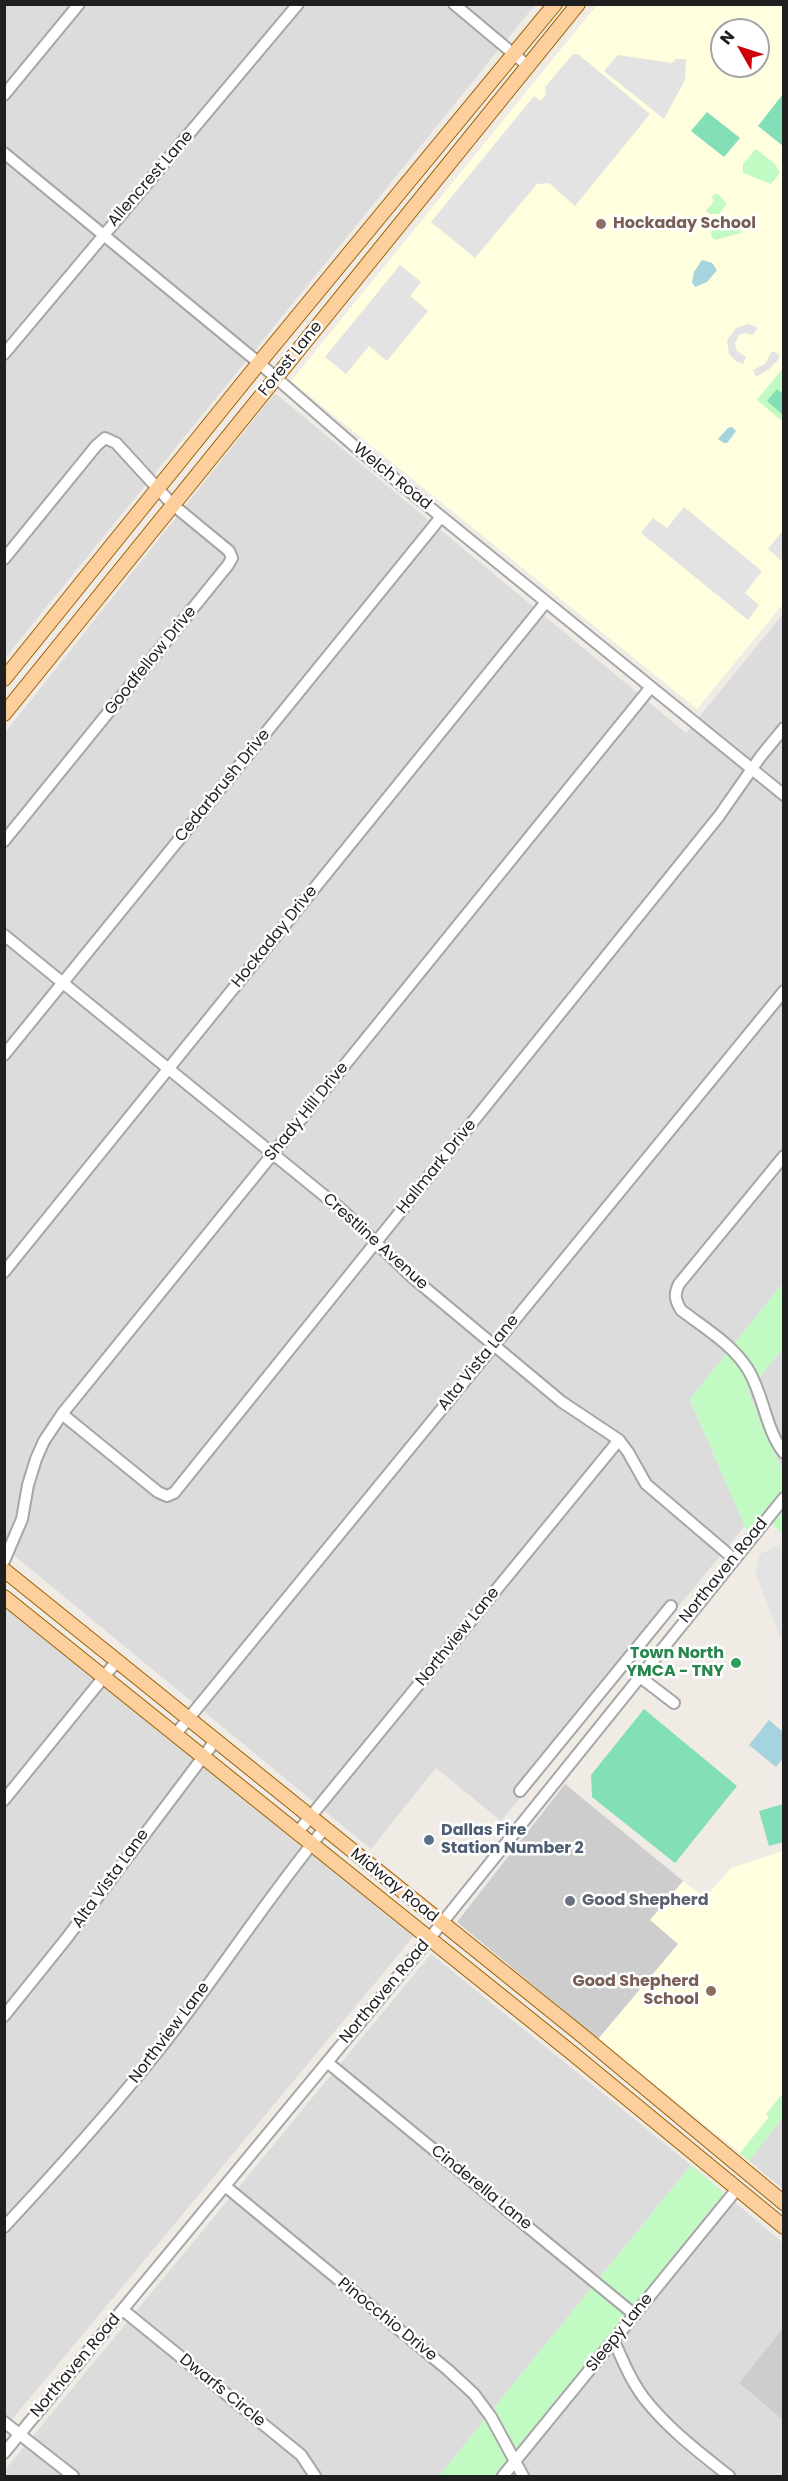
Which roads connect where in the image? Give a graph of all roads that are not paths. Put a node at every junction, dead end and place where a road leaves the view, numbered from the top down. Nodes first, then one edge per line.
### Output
1 (79, 4) edge
2 (298, 4) edge
3 (454, 4) edge
4 (555, 4) edge
5 (578, 4) edge
6 (514, 55) junction
7 (528, 66) junction
8 (4, 95) edge
9 (4, 153) edge
10 (395, 200) junction
11 (410, 212) junction
12 (103, 234) junction
13 (4, 354) edge
14 (259, 363) junction
15 (275, 378) junction
16 (159, 489) junction
17 (172, 504) junction
18 (441, 517) junction
19 (4, 559) edge
20 (546, 602) junction
21 (4, 679) edge
22 (651, 687) junction
23 (4, 714) edge
24 (783, 728) edge
25 (752, 769) junction
26 (783, 795) edge
27 (4, 841) edge
28 (4, 935) edge
29 (63, 983) junction
30 (783, 991) edge
31 (4, 1055) edge
32 (168, 1069) junction
33 (273, 1154) junction
34 (783, 1156) edge
35 (376, 1242) junction
36 (4, 1272) edge
37 (494, 1345) junction
38 (62, 1414) junction
39 (619, 1440) junction
40 (783, 1453) edge
41 (783, 1498) edge
42 (734, 1559) junction
43 (4, 1561) edge
44 (4, 1570) edge
45 (4, 1597) edge
46 (671, 1606) dead end
47 (649, 1633) junction
48 (664, 1646) junction
49 (116, 1662) junction
50 (104, 1677) junction
51 (640, 1677) junction
52 (674, 1703) dead end
53 (188, 1720) junction
54 (175, 1735) junction
55 (215, 1741) junction
56 (551, 1754) junction
57 (202, 1756) junction
58 (567, 1767) junction
59 (520, 1791) dead end
60 (4, 1800) edge
61 (310, 1818) junction
62 (324, 1829) junction
63 (297, 1833) junction
64 (311, 1844) junction
65 (441, 1924) junction
66 (429, 1939) junction
67 (4, 2016) edge
68 (327, 2062) junction
69 (225, 2186) junction
70 (736, 2188) junction
71 (783, 2203) edge
72 (4, 2227) edge
73 (783, 2227) edge
74 (123, 2310) junction
75 (635, 2315) junction
76 (614, 2341) junction
77 (4, 2421) edge
78 (20, 2434) junction
79 (4, 2452) edge
80 (514, 2463) junction
81 (73, 2476) edge
82 (315, 2476) edge
83 (503, 2476) edge
84 (523, 2476) edge
85 (729, 2476) edge

1 - 8 street
2 - 12 street, Allencrest Lane
3 - 6 street
4 - 6 main road, Forest Lane
5 - 7 main road, Forest Lane
6 - 7 street
6 - 10 main road, Forest Lane
7 - 11 main road, Forest Lane
9 - 12 street, Welch Road
10 - 11 main road
10 - 14 main road, Forest Lane
11 - 15 main road, Forest Lane
12 - 13 street, Allencrest Lane
12 - 14 street, Welch Road
14 - 15 street, Welch Road
14 - 16 main road, Forest Lane
15 - 17 main road, Forest Lane
15 - 18 street, Welch Road
16 - 17 street, Goodfellow Drive
16 - 19 street, Goodfellow Drive
16 - 21 main road, Forest Lane
17 - 23 main road, Forest Lane
17 - 27 street, Goodfellow Drive
18 - 20 street, Welch Road
18 - 29 street, Cedarbrush Drive
20 - 22 street, Welch Road
20 - 32 street, Hockaday Drive
22 - 25 street, Welch Road
22 - 33 street, Shady Hill Drive
24 - 25 street, Hallmark Drive
25 - 26 street, Welch Road
25 - 35 street, Hallmark Drive
28 - 29 street, Crestline Avenue
29 - 31 street, Cedarbrush Drive
29 - 32 street, Crestline Avenue
30 - 37 street, Alta Vista Lane
32 - 33 street, Crestline Avenue
32 - 36 street, Hockaday Drive
33 - 35 street, Crestline Avenue
33 - 38 street, Shady Hill Drive
34 - 40 street
35 - 37 street, Crestline Avenue
35 - 38 street, Hallmark Drive
37 - 39 street, Crestline Avenue
37 - 53 street, Alta Vista Lane
38 - 43 street, Shady Hill Drive
39 - 42 street, Crestline Avenue
39 - 61 street, Northview Lane
41 - 42 street, Northaven Road
42 - 48 street, Northaven Road
44 - 49 main road, Midway Road
45 - 50 main road, Midway Road
46 - 47 street
47 - 48 street
47 - 56 street
48 - 51 street, Northaven Road
49 - 50 street
49 - 53 main road, Midway Road
50 - 54 main road, Midway Road
50 - 60 street
51 - 52 street
51 - 58 street, Northaven Road
53 - 54 street, Alta Vista Lane
53 - 55 main road, Midway Road
54 - 57 main road, Midway Road
55 - 57 street, Alta Vista Lane
55 - 61 main road, Midway Road
56 - 58 street
56 - 59 street
57 - 63 main road, Midway Road
57 - 67 street, Alta Vista Lane
58 - 65 street, Northaven Road
61 - 62 main road, Midway Road
61 - 63 street, Northview Lane
62 - 64 street, Northview Lane
62 - 65 main road, Midway Road
63 - 64 main road, Midway Road
64 - 66 main road, Midway Road
64 - 72 street, Northview Lane
65 - 66 street, Northaven Road
65 - 71 main road, Midway Road
66 - 68 street, Northaven Road
66 - 70 main road, Midway Road
68 - 69 street, Northaven Road
68 - 75 street, Cinderella Lane
69 - 74 street, Northaven Road
69 - 80 street, Pinocchio Drive
70 - 73 main road, Midway Road
70 - 75 street, Sleepy Lane
74 - 78 street, Northaven Road
74 - 82 street, Dwarfs Circle
75 - 76 street, Sleepy Lane
76 - 80 street, Sleepy Lane
76 - 85 street
77 - 78 street
78 - 79 street, Northaven Road
78 - 81 street
80 - 83 street, Sleepy Lane
80 - 84 street, Pinocchio Drive

